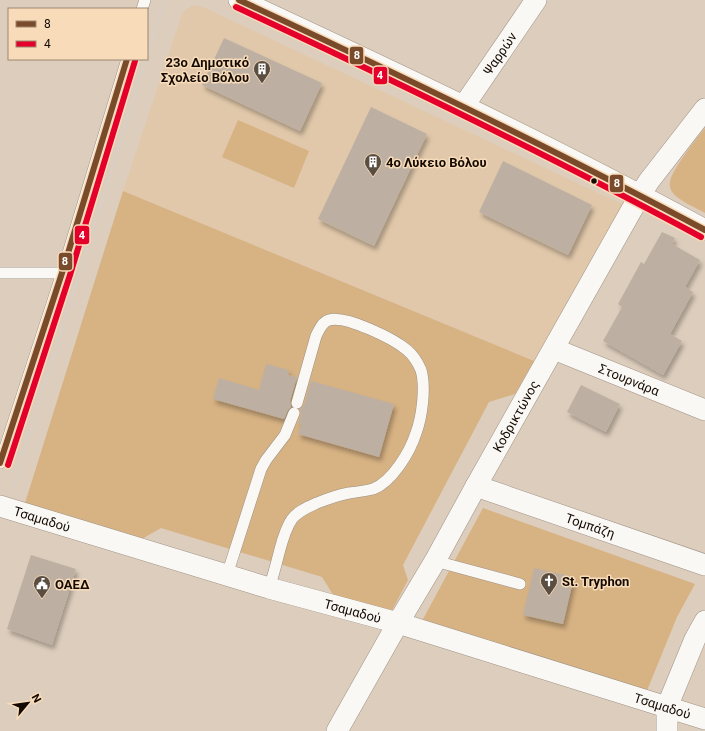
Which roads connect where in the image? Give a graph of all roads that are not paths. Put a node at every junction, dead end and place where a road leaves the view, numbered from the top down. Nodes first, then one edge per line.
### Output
1 (239, 0) edge
2 (536, 0) edge
3 (127, 60) edge
4 (463, 106) junction
5 (705, 109) edge
6 (640, 195) junction
7 (705, 230) edge
8 (0, 273) edge
9 (62, 273) junction
10 (554, 349) junction
11 (705, 410) edge
12 (0, 463) edge
13 (476, 486) junction
14 (3, 507) edge
15 (435, 561) junction
16 (705, 565) edge
17 (227, 576) junction
18 (520, 584) dead end
19 (269, 588) junction
20 (705, 621) edge
21 (398, 623) junction
22 (667, 707) junction
23 (705, 719) edge
24 (337, 731) edge
25 (667, 731) edge

1 - 4 street
2 - 4 street, Ψαρρών
3 - 9 lane
4 - 6 street
5 - 6 street, Κοδρικτώνος
6 - 7 street
6 - 10 street, Κοδρικτώνος
8 - 9 lane
9 - 12 lane
10 - 11 street, Στουρνάρα
10 - 13 street, Κοδρικτώνος
13 - 15 street, Κοδρικτώνος
13 - 16 street, Τομπάζη
14 - 17 street, Τσαμαδού
15 - 18 lane
15 - 21 street, Κοδρικτώνος
17 - 19 street, Τσαμαδού
17 - 19 lane
19 - 21 street, Τσαμαδού
20 - 22 street
21 - 22 street, Τσαμαδού
21 - 24 street, Κοδρικτώνος
22 - 23 street, Τσαμαδού
22 - 25 street

